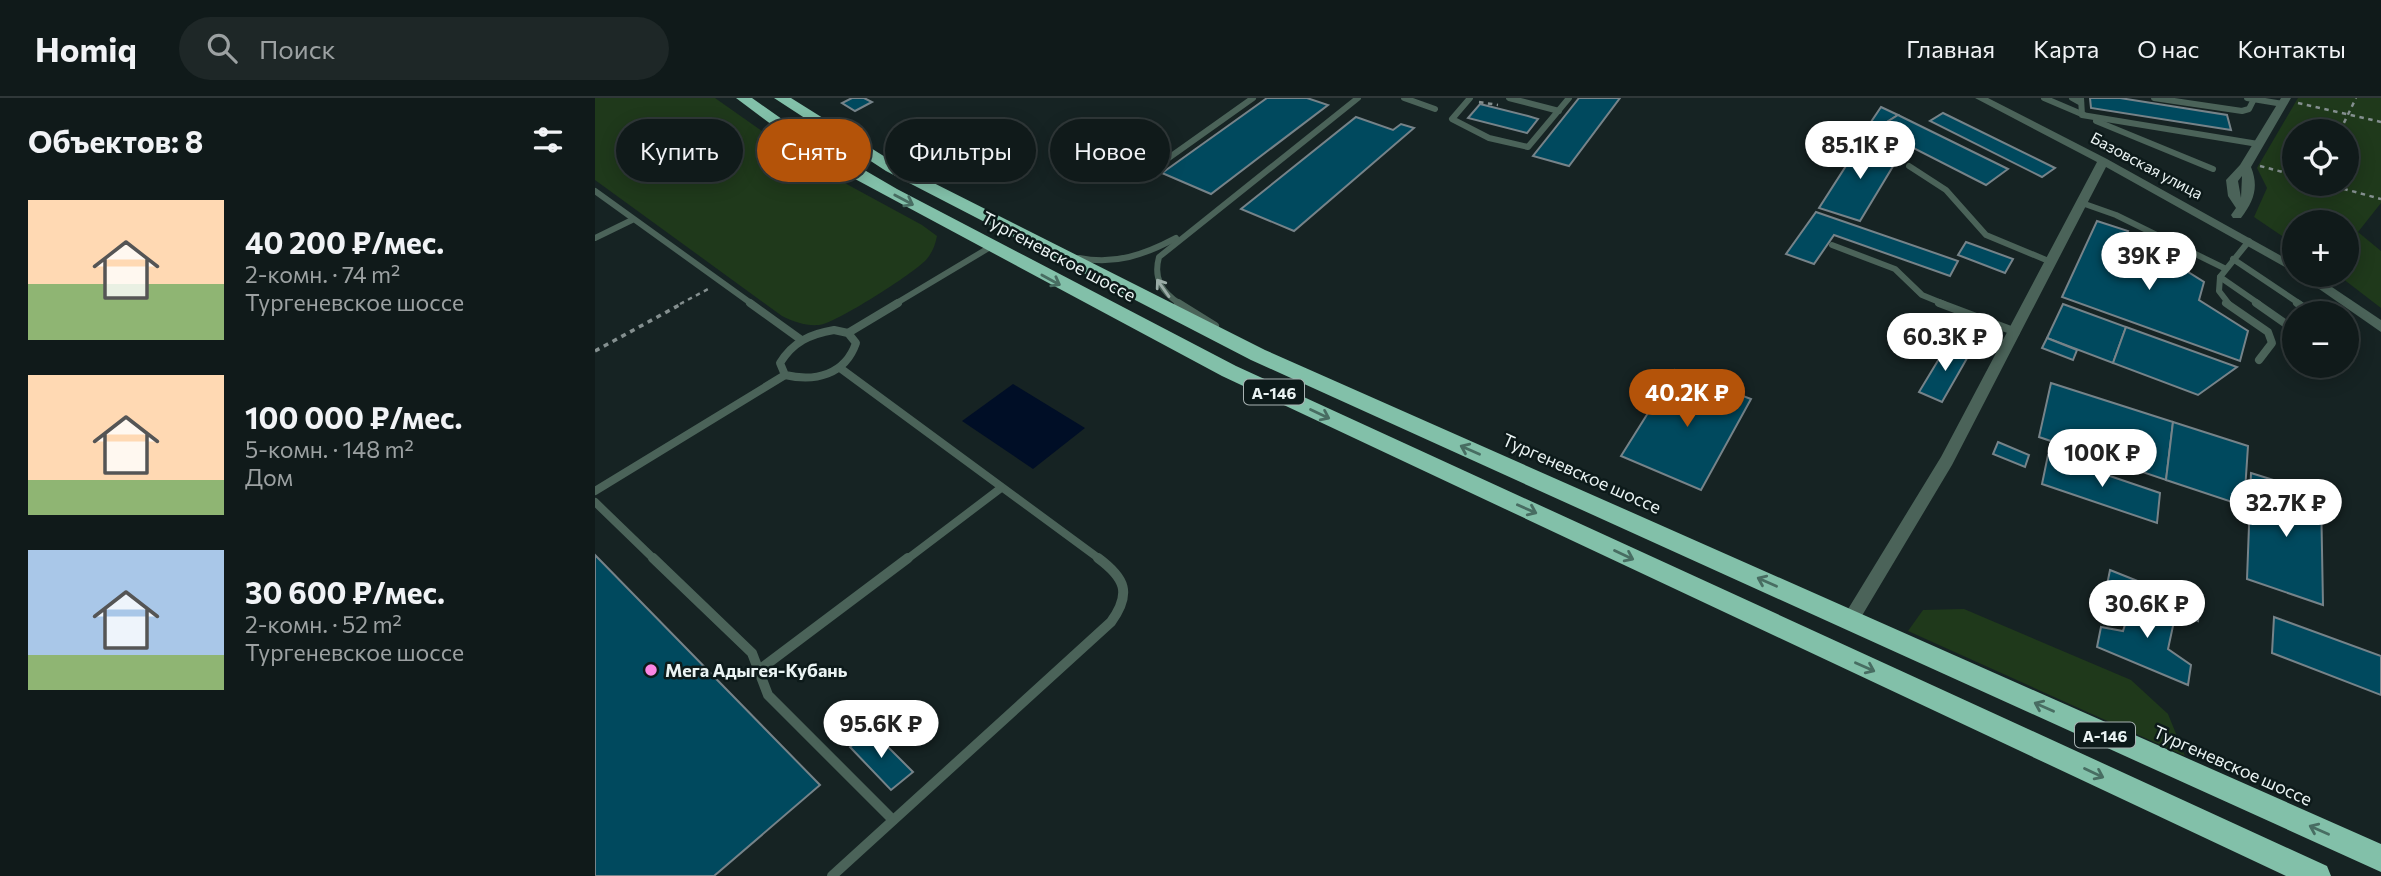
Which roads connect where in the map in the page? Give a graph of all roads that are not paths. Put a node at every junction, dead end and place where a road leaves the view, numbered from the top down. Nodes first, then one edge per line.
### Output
1 (743, 98) edge
2 (781, 98) edge
3 (1252, 98) edge
4 (1358, 98) edge
5 (1404, 98) edge
6 (1567, 98) edge
7 (1980, 98) edge
8 (2044, 98) edge
9 (2071, 98) edge
10 (2154, 98) edge
11 (2246, 98) edge
12 (1472, 99) edge
13 (1506, 99) edge
14 (2254, 99) edge
15 (2081, 100) edge
16 (2284, 100) edge
17 (1434, 109) dead end
18 (1559, 111) junction
19 (2083, 115) junction
20 (2258, 144) junction
21 (1170, 157) edge
22 (2103, 160) junction
23 (2246, 165) junction
24 (1909, 166) dead end
25 (2213, 169) dead end
26 (595, 191) edge
27 (2082, 203) junction
28 (2242, 209) junction
29 (632, 220) junction
30 (2227, 228) junction
31 (1191, 230) junction
32 (595, 238) edge
33 (2249, 241) junction
34 (1832, 245) dead end
35 (992, 246) junction
36 (1040, 246) junction
37 (2233, 259) junction
38 (2282, 261) edge
39 (2052, 262) junction
40 (2226, 269) junction
41 (2220, 277) junction
42 (2323, 287) edge
43 (2294, 301) edge
44 (2282, 322) edge
45 (2381, 327) edge
46 (2016, 332) junction
47 (848, 333) junction
48 (800, 339) junction
49 (1258, 355) junction
50 (2259, 360) dead end
51 (840, 368) junction
52 (785, 376) junction
53 (1001, 488) junction
54 (595, 491) edge
55 (595, 502) edge
56 (1851, 619) junction
57 (759, 670) junction
58 (893, 820) junction
59 (2381, 858) edge
60 (832, 876) edge
61 (2317, 876) edge

1 -> 35 highway, Тургеневское шоссе / А-146
2 - 36 highway, Тургеневское шоссе / А-146
3 - 21 lane
4 - 31 lane
5 - 17 lane
6 - 18 lane
7 - 22 street, Базовская улица
8 - 19 lane
9 - 15 lane
10 - 14 lane
11 - 14 lane
12 - 18 lane
13 - 18 lane
14 - 16 lane
15 - 19 lane
16 - 20 street
19 - 20 lane
19 - 25 lane
20 - 23 street
22 - 27 street
22 - 30 street, Базовская улица
23 - 28 street
23 - 28 street
24 - 39 lane
26 - 29 lane
27 - 39 street
27 - 40 lane
28 - 30 street
29 - 32 lane
29 - 48 lane
30 - 33 street, Базовская улица
31 - 36 lane
49 -> 31 lane
33 - 37 lane
33 - 38 street, Базовская улица
34 - 46 lane
35 - 47 lane
35 -> 61 highway, Тургеневское шоссе / А-146
36 - 49 highway, Тургеневское шоссе / А-146
37 - 40 lane
37 - 43 lane
39 - 46 street
40 - 41 lane
41 - 44 lane
41 - 50 lane
42 - 45 street
46 - 56 street
47 - 48 lane
47 - 51 lane
48 - 52 lane
56 -> 49 highway, Тургеневское шоссе / А-146
51 - 52 lane
51 - 53 lane
52 - 54 lane
53 - 57 lane
53 - 58 lane
55 - 57 lane
59 -> 56 highway, Тургеневское шоссе / А-146
57 - 58 lane
58 - 60 lane

